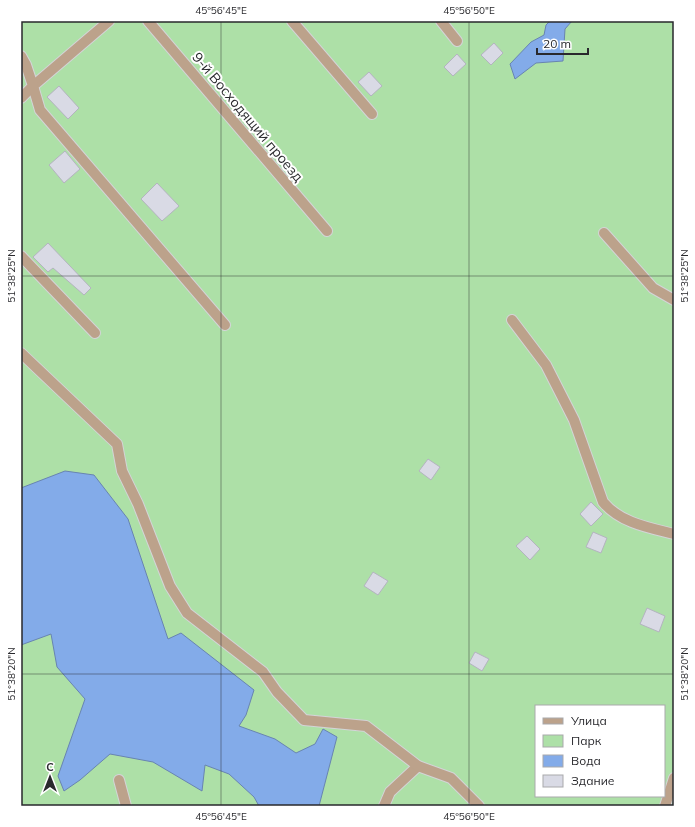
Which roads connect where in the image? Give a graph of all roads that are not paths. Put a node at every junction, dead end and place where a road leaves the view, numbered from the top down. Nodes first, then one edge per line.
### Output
1 (109, 21) edge
2 (148, 21) edge
3 (292, 21) edge
4 (441, 21) edge
5 (457, 41) dead end
6 (21, 56) edge
7 (33, 86) junction
8 (21, 98) edge
9 (372, 114) dead end
10 (327, 231) dead end
11 (604, 233) dead end
12 (21, 256) edge
13 (674, 300) edge
14 (512, 320) dead end
15 (225, 325) dead end
16 (95, 333) dead end
17 (21, 353) edge
18 (674, 534) edge
19 (418, 766) junction
20 (674, 778) edge
21 (119, 780) dead end
22 (126, 806) edge
23 (384, 806) edge
24 (479, 806) edge
25 (665, 806) edge

1 - 7 street
2 - 10 street, 9-й Восходящий проезд
3 - 9 street
4 - 5 street
6 - 7 street
7 - 8 street
7 - 15 street
11 - 13 street
12 - 16 street
14 - 18 street
17 - 19 street
19 - 23 street
19 - 24 street
20 - 25 street
21 - 22 street

